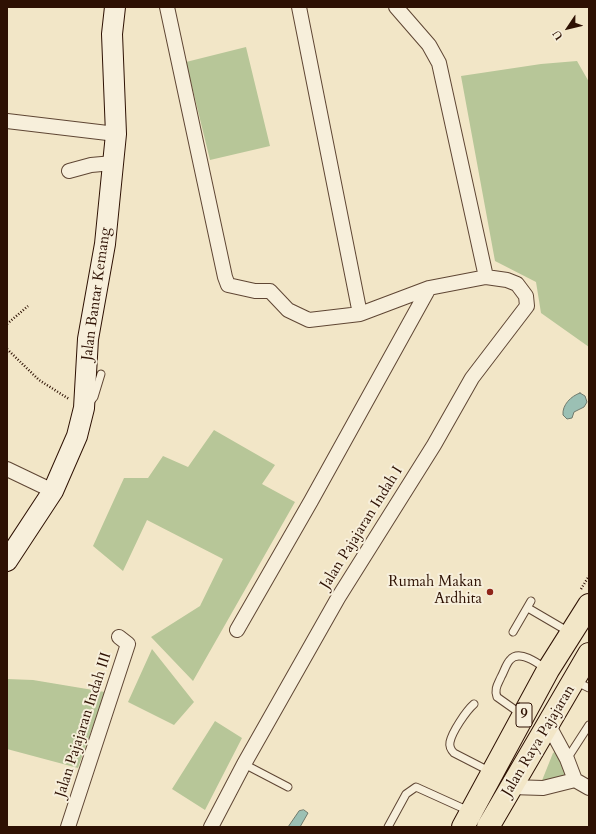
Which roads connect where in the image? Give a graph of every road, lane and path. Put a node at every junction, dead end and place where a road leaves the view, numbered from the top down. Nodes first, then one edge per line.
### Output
1 (115, 7) edge
2 (167, 7) edge
3 (299, 7) edge
4 (396, 7) edge
5 (7, 121) edge
6 (116, 134) junction
7 (113, 163) junction
8 (69, 171) dead end
9 (486, 277) junction
10 (429, 288) junction
11 (28, 306) dead end
12 (360, 314) junction
13 (7, 324) edge
14 (7, 349) edge
15 (101, 374) dead end
16 (84, 408) junction
17 (7, 469) edge
18 (52, 492) junction
19 (7, 561) edge
20 (589, 605) edge
21 (237, 630) dead end
22 (514, 632) dead end
23 (571, 633) junction
24 (119, 637) dead end
25 (589, 654) edge
26 (548, 670) junction
27 (582, 684) edge
28 (474, 704) dead end
29 (523, 715) junction
30 (548, 724) junction
31 (589, 725) edge
32 (567, 759) junction
33 (244, 764) junction
34 (493, 772) junction
35 (575, 780) junction
36 (288, 787) dead end
37 (511, 787) junction
38 (589, 788) edge
39 (468, 820) edge
40 (68, 827) edge
41 (211, 827) edge
42 (388, 827) edge
43 (488, 827) edge

1 - 6 street, Jalan Bantar Kemang
2 - 12 street, Jalan Pajajaran Indah I
3 - 12 street
4 - 9 street
5 - 6 street
6 - 7 street, Jalan Bantar Kemang
7 - 8 street
7 - 16 street, Jalan Bantar Kemang
9 - 10 street, Jalan Pajajaran Indah I
9 - 33 street, Jalan Pajajaran Indah I
10 - 12 street, Jalan Pajajaran Indah I
10 - 21 street
11 - 13 path
14 - 16 path
15 - 16 lane
16 - 18 street, Jalan Bantar Kemang
17 - 18 street
18 - 19 street, Jalan Bantar Kemang
20 - 23 highway, Jalan Raya Pajajaran / 9
22 - 23 lane
23 - 26 highway, Jalan Raya Pajajaran / 9
24 - 40 street, Jalan Pajajaran Indah III
25 - 27 highway, Jalan Raya Pajajaran / 9
26 - 29 highway, Jalan Raya Pajajaran / 9
26 - 29 lane
27 - 30 highway, Jalan Raya Pajajaran / 9
28 - 34 lane
29 - 34 highway, Jalan Raya Pajajaran / 9
30 - 32 street
30 - 37 highway, Jalan Raya Pajajaran / 9
31 - 32 lane
32 - 35 street
33 - 36 lane
33 - 41 street, Jalan Pajajaran Indah I
34 - 39 highway, Jalan Raya Pajajaran / 9
35 - 37 street
35 - 38 street
37 - 43 highway, Jalan Raya Pajajaran / 9
39 - 42 lane

